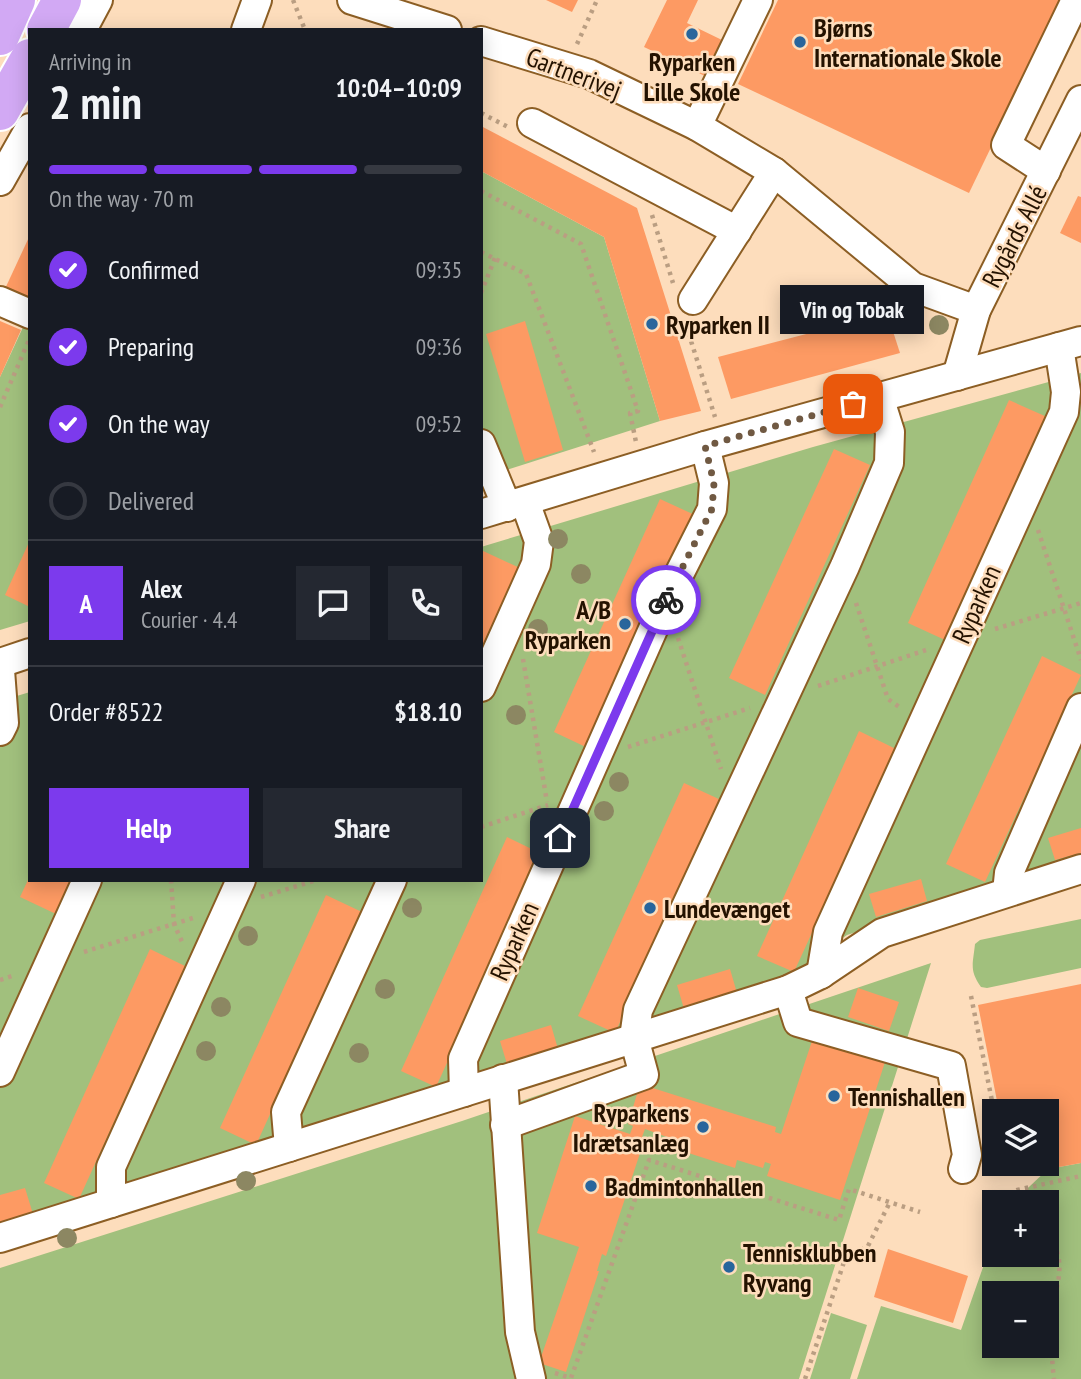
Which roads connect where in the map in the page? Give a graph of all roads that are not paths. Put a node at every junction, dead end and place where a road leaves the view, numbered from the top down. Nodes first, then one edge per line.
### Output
1 (16, 0) edge
2 (62, 0) edge
3 (98, 0) edge
4 (257, 0) edge
5 (352, 0) edge
6 (758, 0) edge
7 (1076, 0) edge
8 (47, 28) edge
9 (83, 28) edge
10 (247, 28) edge
11 (441, 28) edge
12 (0, 36) edge
13 (483, 42) edge
14 (28, 62) edge
15 (1081, 100) edge
16 (0, 111) edge
17 (532, 123) dead end
18 (696, 126) junction
19 (28, 132) edge
20 (774, 172) junction
21 (1046, 172) junction
22 (0, 181) edge
23 (737, 231) junction
24 (693, 300) dead end
25 (0, 301) edge
26 (976, 310) junction
27 (28, 313) edge
28 (1070, 344) edge
29 (957, 376) junction
30 (879, 397) junction
31 (705, 446) junction
32 (483, 450) edge
33 (504, 508) edge
34 (28, 654) edge
35 (0, 663) edge
36 (0, 670) edge
37 (483, 683) edge
38 (1081, 708) edge
39 (0, 731) edge
40 (1081, 869) edge
41 (86, 882) edge
42 (240, 882) edge
43 (391, 882) edge
44 (1007, 892) junction
45 (821, 974) junction
46 (788, 990) junction
47 (634, 1038) junction
48 (0, 1072) edge
49 (503, 1079) junction
50 (464, 1091) junction
51 (506, 1125) junction
52 (289, 1147) junction
53 (963, 1169) dead end
54 (111, 1203) junction
55 (0, 1238) edge
56 (529, 1371) edge

1 - 12 highway
2 - 8 highway
3 - 9 street
4 - 10 street
5 - 11 street
6 - 18 street
7 - 21 street
13 - 18 street, Gartnerivej
14 - 16 highway
15 - 21 street, Rygårds Allé
17 - 23 street
18 - 20 street, Gartnerivej
19 - 22 street
20 - 23 street
20 - 26 street, Gartnerivej
21 - 26 street, Rygårds Allé
23 - 24 street
25 - 27 street
26 - 29 street, Rygårds Allé
28 - 29 street, Ryparken
28 - 45 street, Ryparken
29 - 30 street, Ryparken
30 - 31 street, Ryparken
30 - 47 street
31 - 33 street, Ryparken
31 - 50 street, Ryparken
32 - 33 street
33 - 37 street
34 - 35 street
36 - 39 street
38 - 44 street
40 - 44 street
41 - 48 street
42 - 54 street
43 - 52 street
44 - 45 street
45 - 46 street
46 - 47 street
46 - 53 street
47 - 49 street
47 - 51 street
49 - 50 street
49 - 51 street
50 - 52 street
51 - 56 street
52 - 54 street
54 - 55 street

